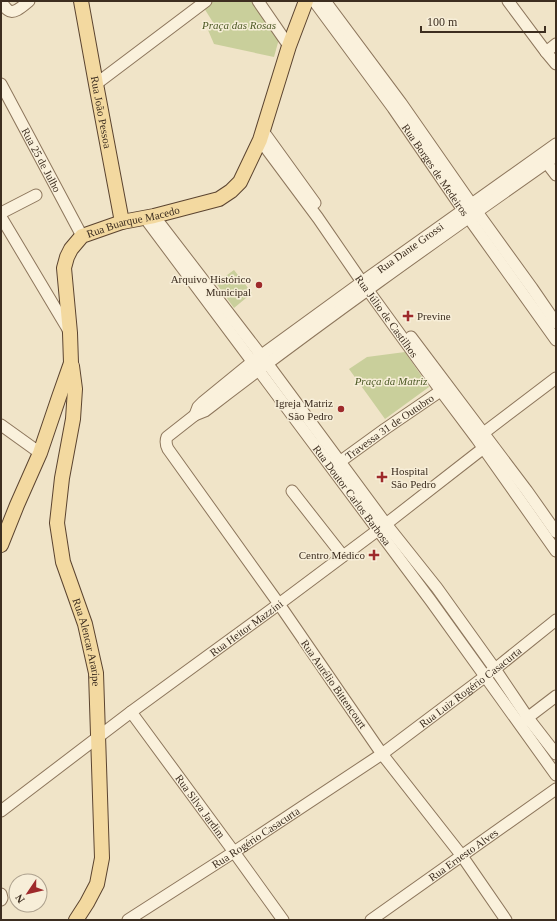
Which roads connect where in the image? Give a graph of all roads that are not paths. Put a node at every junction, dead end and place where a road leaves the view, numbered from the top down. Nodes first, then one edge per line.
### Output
1 (29, 1) edge
2 (81, 1) edge
3 (206, 1) edge
4 (258, 1) edge
5 (306, 1) edge
6 (314, 1) edge
7 (325, 1) edge
8 (508, 1) edge
9 (1, 2) edge
10 (556, 44) edge
11 (289, 46) junction
12 (546, 52) junction
13 (556, 64) edge
14 (1, 84) edge
15 (96, 84) junction
16 (397, 105) junction
17 (261, 135) junction
18 (556, 144) edge
19 (548, 158) edge
20 (556, 175) edge
21 (36, 195) dead end
22 (470, 211) junction
23 (1, 213) edge
24 (1, 217) edge
25 (149, 217) junction
26 (122, 222) junction
27 (82, 236) junction
28 (367, 284) junction
29 (528, 291) junction
30 (556, 323) edge
31 (70, 333) junction
32 (556, 340) edge
33 (72, 363) junction
34 (259, 363) junction
35 (556, 378) edge
36 (444, 388) junction
37 (1, 425) edge
38 (483, 440) junction
39 (166, 445) joint
40 (40, 453) junction
41 (335, 465) junction
42 (292, 491) dead end
43 (17, 505) junction
44 (1, 524) edge
45 (382, 527) junction
46 (556, 532) edge
47 (1, 546) edge
48 (556, 551) edge
49 (343, 556) junction
50 (440, 593) junction
51 (431, 601) junction
52 (279, 604) junction
53 (556, 620) edge
54 (495, 669) junction
55 (485, 676) junction
56 (556, 696) edge
57 (131, 712) junction
58 (524, 721) junction
59 (98, 738) junction
60 (382, 754) junction
61 (556, 754) edge
62 (556, 774) edge
63 (556, 788) edge
64 (1, 811) edge
65 (234, 852) junction
66 (462, 856) junction
67 (1, 894) edge
68 (1, 900) edge
69 (76, 920) edge
70 (128, 920) edge
71 (283, 920) edge
72 (371, 920) edge
73 (506, 920) edge

1 - 9 street
2 - 15 main road, Rua João Pessoa
3 - 15 street
4 - 11 street
5 - 11 main road, Rua Buarque Macedo
6 - 16 street, Rua Borges de Medeiros
7 - 16 street, Rua Borges de Medeiros
8 - 12 street
10 - 12 street
11 - 17 main road, Rua Buarque Macedo
12 - 13 street
14 - 27 street, Rua 25 de Julho
15 - 26 main road, Rua João Pessoa
16 - 22 street, Rua Borges de Medeiros
17 - 25 main road, Rua Buarque Macedo
17 - 28 street, Rua Júlio de Castilhos
18 - 19 street, Rua Dante Grossi
19 - 20 street
19 - 22 street, Rua Dante Grossi
21 - 23 street
22 - 28 street, Rua Dante Grossi
22 - 29 street, Rua Borges de Medeiros
24 - 31 street
25 - 26 main road, Rua Buarque Macedo
25 - 34 street, Rua Doutor Carlos Barbosa
26 - 27 main road, Rua Buarque Macedo
27 - 31 main road, Rua Buarque Macedo
28 - 34 street, Rua Dante Grossi
28 - 36 street, Rua Júlio de Castilhos
29 - 30 street, Rua Borges de Medeiros
29 - 32 street, Rua Borges de Medeiros
31 - 33 main road, Rua Buarque Macedo
33 - 40 main road, Rua Buarque Macedo
33 - 59 main road, Rua Alencar Araripe
34 - 39 street, Rua Dante Grossi
34 - 41 street, Rua Doutor Carlos Barbosa
35 - 38 street, Rua Heitor Mazzini
36 - 38 street, Rua Júlio de Castilhos
36 - 41 street, Travessa 31 de Outubro
37 - 40 street
38 - 45 street, Rua Heitor Mazzini
38 - 46 street, Rua Júlio de Castilhos
38 - 48 street, Rua Júlio de Castilhos
39 - 52 street, Rua Aurélio Bittencourt
40 - 43 main road, Rua Buarque Macedo
41 - 45 street, Rua Doutor Carlos Barbosa
42 - 49 street
43 - 44 street
43 - 47 main road, Rua Buarque Macedo
45 - 49 street, Rua Heitor Mazzini
45 - 50 street, Rua Doutor Carlos Barbosa
45 - 51 street, Rua Doutor Carlos Barbosa
49 - 52 street, Rua Heitor Mazzini
50 - 51 street
50 - 54 street, Rua Doutor Carlos Barbosa
51 - 55 street, Rua Doutor Carlos Barbosa
52 - 57 street, Rua Heitor Mazzini
52 - 60 street, Rua Aurélio Bittencourt
53 - 54 street, Rua Luiz Rogério Casacurta
54 - 55 street, Rua Luiz Rogério Casacurta
54 - 58 street, Rua Doutor Carlos Barbosa
55 - 58 street, Rua Doutor Carlos Barbosa
55 - 60 street, Rua Luiz Rogério Casacurta
56 - 58 street
57 - 59 street, Rua Heitor Mazzini
57 - 65 street, Rua Silva Jardim
58 - 61 street, Rua Doutor Carlos Barbosa
58 - 62 street, Rua Doutor Carlos Barbosa
59 - 64 street, Rua Heitor Mazzini
59 - 69 main road, Rua Alencar Araripe
60 - 65 street, Rua Rogério Casacurta
60 - 66 street, Rua Aurélio Bittencourt
63 - 66 street, Rua Ernesto Alves
65 - 70 street, Rua Rogério Casacurta
65 - 71 street, Rua Silva Jardim
66 - 72 street, Rua Ernesto Alves
66 - 73 street, Rua Aurélio Bittencourt
67 - 68 street

